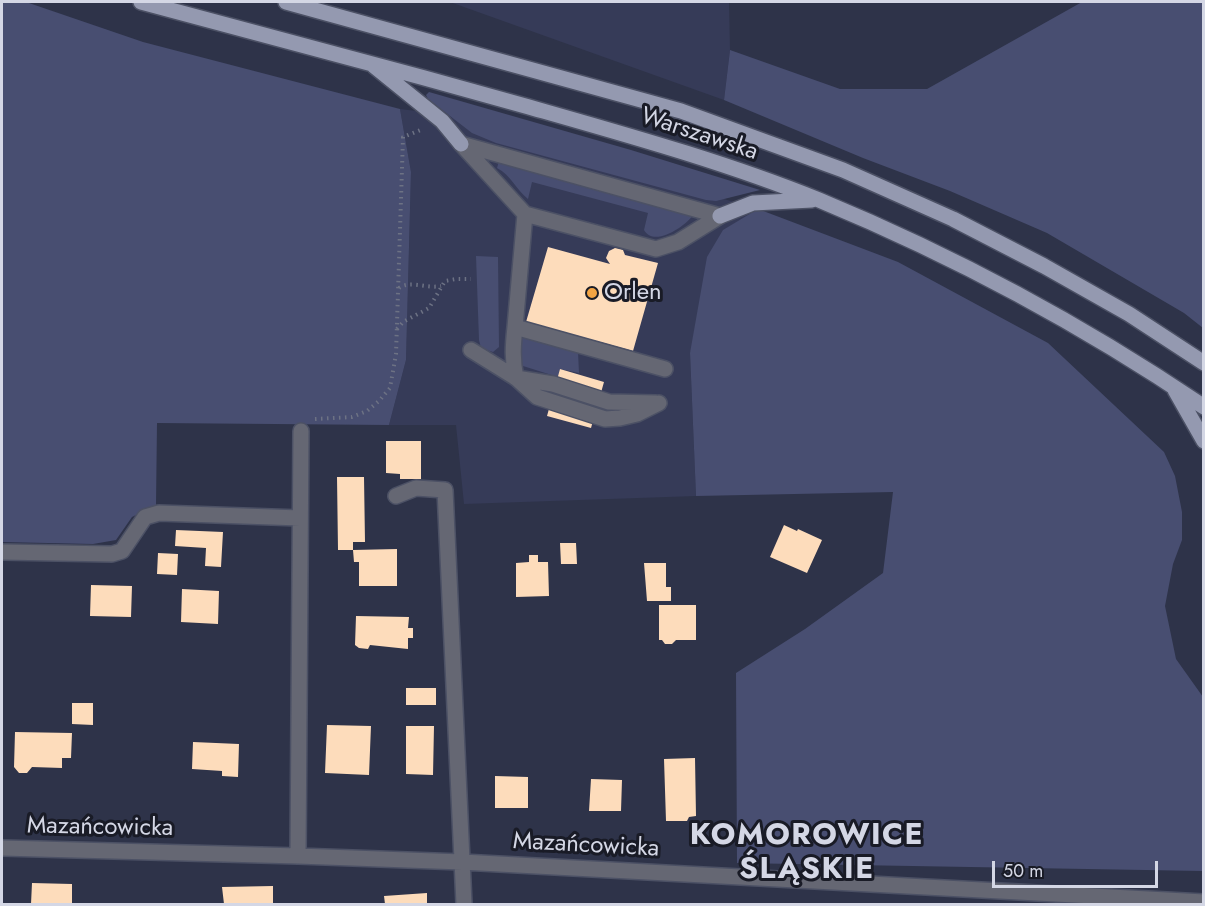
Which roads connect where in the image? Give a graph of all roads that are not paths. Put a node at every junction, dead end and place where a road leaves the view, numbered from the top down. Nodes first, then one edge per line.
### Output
1 (141, 2) edge
2 (286, 2) edge
3 (369, 62) junction
4 (461, 144) junction
5 (818, 200) junction
6 (525, 214) junction
7 (720, 216) junction
8 (516, 327) junction
9 (471, 350) dead end
10 (1203, 363) edge
11 (665, 369) dead end
12 (516, 378) junction
13 (1172, 385) junction
14 (659, 403) dead end
15 (1203, 406) edge
16 (301, 431) road end
17 (1203, 441) edge
18 (396, 496) dead end
19 (300, 518) junction
20 (2, 552) edge
21 (2, 848) edge
22 (298, 855) junction
23 (462, 862) junction
24 (1203, 902) edge
25 (464, 904) edge

1 - 3 main road, Warszawska
2 - 10 main road, Warszawska
3 - 4 main road
3 - 5 main road, Warszawska
4 - 6 street
4 - 7 street
5 - 7 main road
5 - 13 main road, Warszawska
6 - 7 street
6 - 8 street
8 - 11 street
8 - 12 street
9 - 12 street
12 - 14 street
13 - 15 main road, Warszawska
13 - 17 main road
16 - 19 street
18 - 23 street
19 - 20 street
19 - 22 street
21 - 22 street, Mazańcowicka
22 - 23 street, Mazańcowicka
23 - 24 street, Mazańcowicka
23 - 25 street

